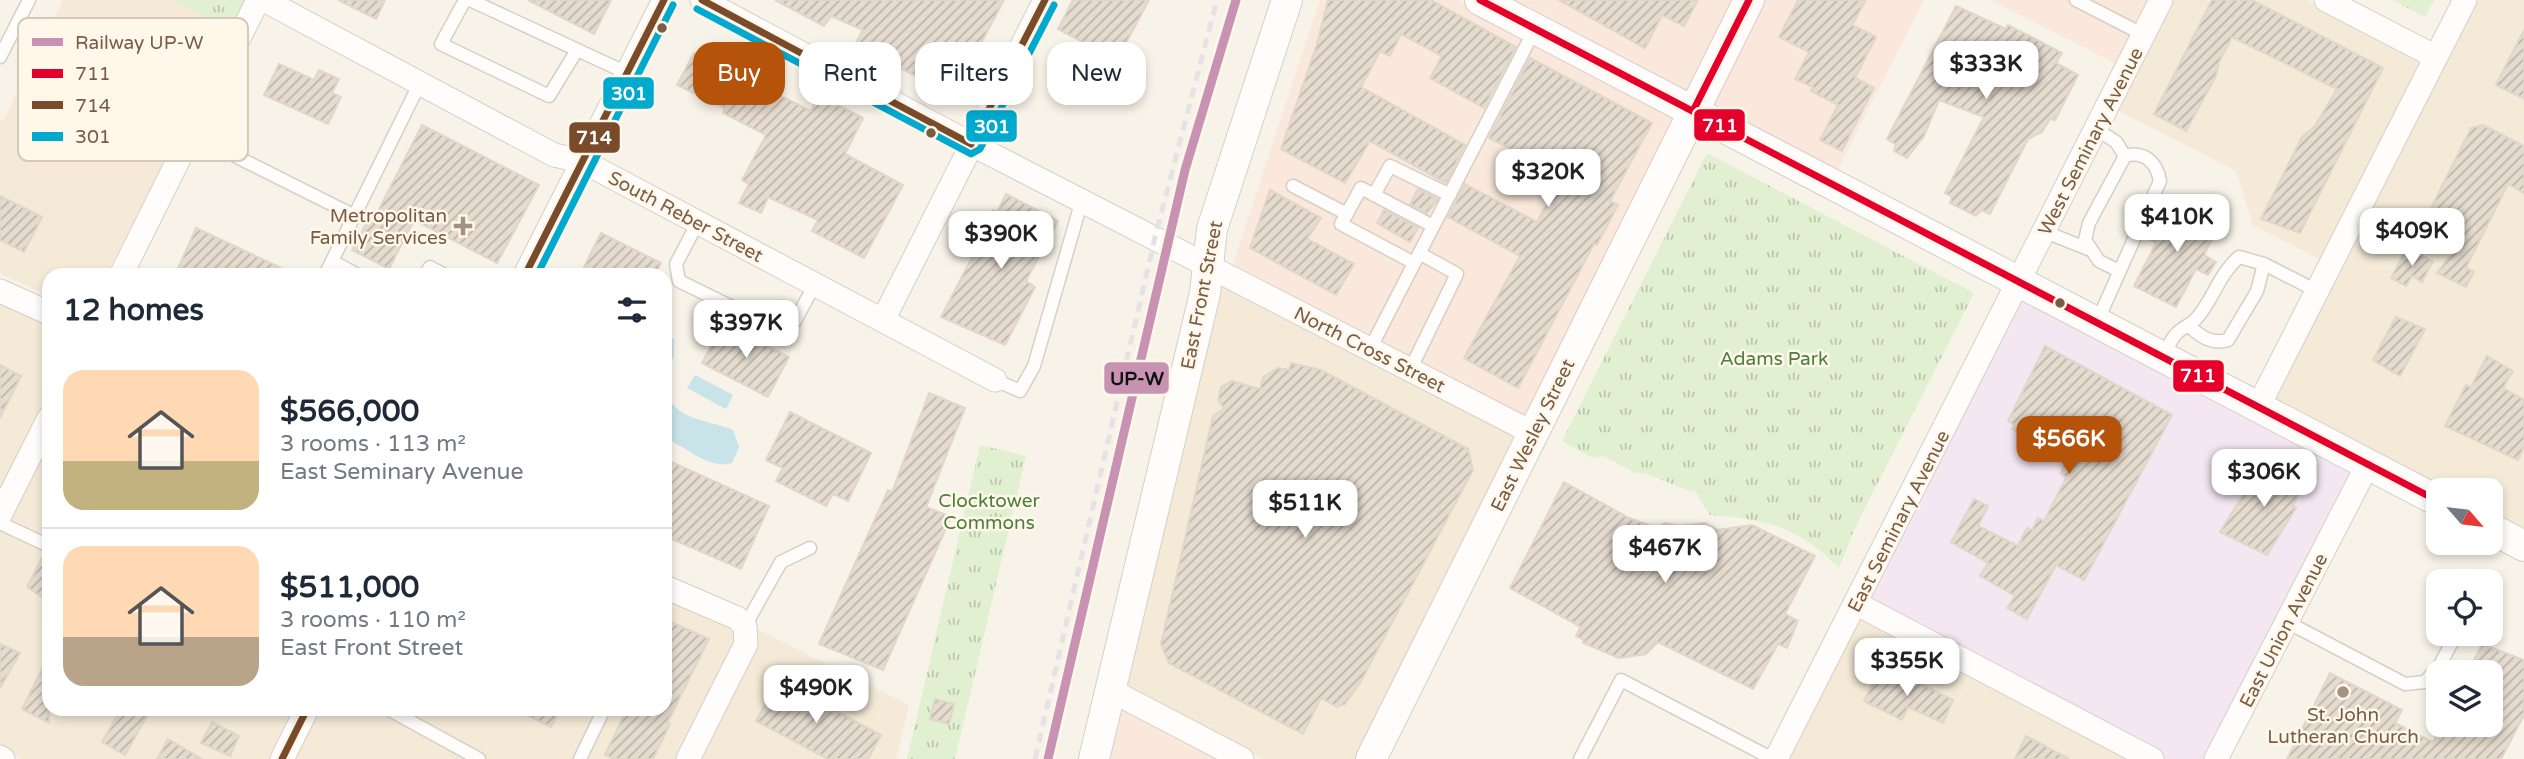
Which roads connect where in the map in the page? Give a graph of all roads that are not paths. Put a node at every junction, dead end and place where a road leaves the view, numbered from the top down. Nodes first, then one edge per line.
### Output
1 (29, 0) edge
2 (261, 0) edge
3 (464, 0) edge
4 (470, 0) edge
5 (664, 0) edge
6 (702, 0) edge
7 (1045, 0) edge
8 (1287, 0) edge
9 (1480, 0) edge
10 (1749, 0) edge
11 (2076, 0) edge
12 (2161, 0) edge
13 (2326, 0) edge
14 (2465, 0) edge
15 (20, 18) edge
16 (18, 22) edge
17 (248, 25) edge
18 (1535, 29) junction
19 (2144, 35) junction
20 (577, 50) junction
21 (0, 57) edge
22 (2436, 57) junction
23 (627, 73) junction
24 (418, 85) junction
25 (1693, 111) junction
26 (2096, 129) junction
27 (971, 144) junction
28 (2125, 156) junction
29 (178, 161) edge
30 (245, 161) edge
31 (582, 161) junction
32 (1293, 186) dead end
33 (1374, 195) junction
34 (1450, 195) junction
35 (1082, 200) junction
36 (1346, 214) junction
37 (355, 216) junction
38 (698, 222) junction
39 (1433, 226) junction
40 (2043, 231) junction
41 (2088, 249) junction
42 (1417, 258) junction
43 (332, 261) junction
44 (1207, 264) junction
45 (2264, 264) junction
46 (124, 268) edge
47 (328, 268) edge
48 (345, 268) edge
49 (528, 268) edge
50 (2119, 271) junction
51 (2018, 281) junction
52 (815, 284) junction
53 (2317, 290) junction
54 (0, 291) edge
55 (42, 310) edge
56 (883, 320) junction
57 (2097, 323) junction
58 (2188, 325) junction
59 (1370, 349) junction
60 (2163, 357) junction
61 (1410, 369) junction
62 (995, 380) joint
63 (2258, 407) junction
64 (42, 432) edge
65 (1533, 433) junction
66 (2368, 464) junction
67 (2426, 495) edge
68 (0, 515) edge
69 (0, 523) edge
70 (2503, 535) edge
71 (42, 543) edge
72 (2524, 546) edge
73 (810, 548) dead end
74 (672, 590) edge
75 (1857, 604) junction
76 (2287, 622) junction
77 (745, 626) junction
78 (2450, 646) edge
79 (1110, 690) junction
80 (304, 716) edge
81 (401, 716) edge
82 (601, 716) edge
83 (282, 759) edge
84 (480, 759) edge
85 (580, 759) edge
86 (688, 759) edge
87 (1094, 759) edge
88 (1242, 759) edge
89 (1371, 759) edge
90 (1580, 759) edge
91 (1775, 759) edge
92 (2152, 759) edge
93 (2216, 759) edge

1 - 15 lane
2 - 17 street
2 - 24 street, South Reber Street
3 - 20 lane
4 - 20 lane
5 - 23 street
6 - 27 street, North Cross Street
7 - 27 street
8 - 44 street, East Front Street
9 - 18 street
10 - 25 street, East Wesley Street
11 - 19 lane
12 - 19 street, West Seminary Avenue
13 - 22 street
14 - 22 street
16 - 21 lane
18 - 25 street
18 - 34 lane
19 - 26 street, West Seminary Avenue
20 - 23 lane
22 - 53 street
23 - 31 street
24 - 31 street, South Reber Street
24 - 37 lane
25 - 51 street
25 - 65 street, East Wesley Street
26 - 28 lane
26 - 40 street, West Seminary Avenue
27 - 35 street, North Cross Street
27 - 56 street
28 - 41 lane
28 - 50 lane
29 - 46 street
30 - 37 lane
31 - 38 street, South Reber Street
31 - 49 street
32 - 36 lane
33 - 34 lane
33 - 36 lane
33 - 39 lane
34 - 39 lane
35 - 44 street, North Cross Street
35 - 62 lane
36 - 42 lane
37 - 43 lane
38 - 52 street, South Reber Street
38 - 52 lane
39 - 42 lane
40 - 41 lane
40 - 51 street, West Seminary Avenue
41 - 50 lane
42 - 59 lane
42 - 61 lane
43 - 47 lane
43 - 48 lane
44 - 59 street, North Cross Street
44 - 79 street, East Front Street
45 - 53 lane
45 - 58 lane
45 - 58 lane
50 - 57 lane
51 - 57 street
51 - 75 street, East Seminary Avenue
52 - 56 street, South Reber Street
53 - 63 street
54 - 55 street
56 - 62 street, South Reber Street
57 - 60 street
58 - 60 lane
59 - 61 street, North Cross Street
60 - 63 street
61 - 65 street, North Cross Street
63 - 66 street
64 - 68 street
65 - 89 street, East Wesley Street
66 - 67 street
66 - 76 street, East Union Avenue
69 - 71 lane
70 - 72 street
73 - 77 lane
74 - 77 street
75 - 91 street, East Seminary Avenue
75 - 92 street
76 - 78 lane
76 - 93 street, East Union Avenue
77 - 86 street
79 - 87 street, East Front Street
79 - 88 street
80 - 83 street
81 - 84 lane
82 - 85 lane
90 - 91 lane

